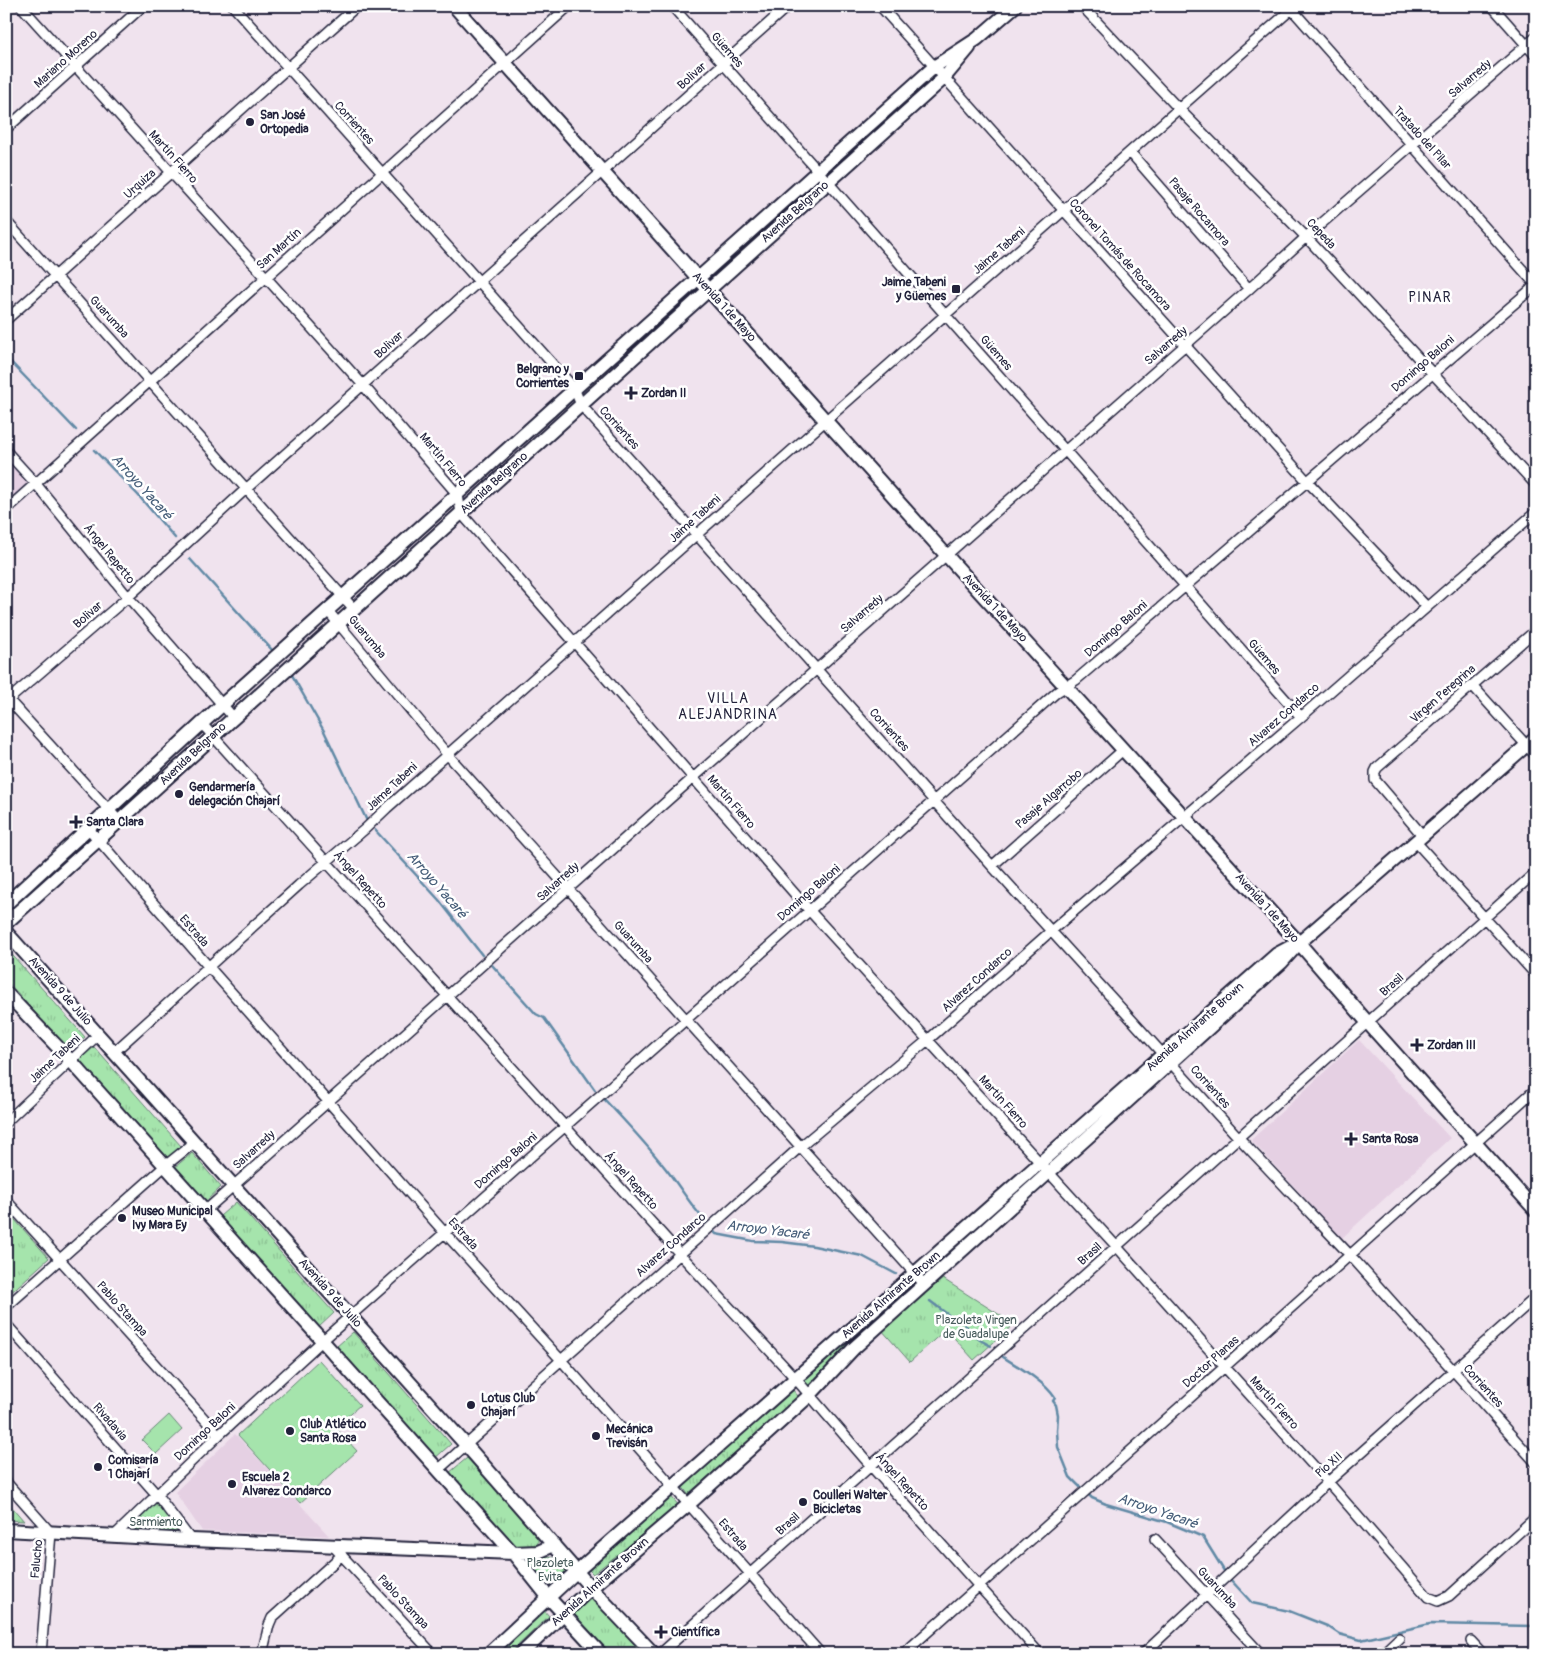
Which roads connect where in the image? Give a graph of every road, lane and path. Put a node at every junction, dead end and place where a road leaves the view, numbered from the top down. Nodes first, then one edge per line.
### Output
1 (21, 6) edge
2 (143, 6) edge
3 (233, 6) edge
4 (357, 6) edge
5 (454, 6) edge
6 (569, 6) edge
7 (672, 6) edge
8 (788, 6) edge
9 (880, 6) edge
10 (1015, 6) edge
11 (1082, 6) edge
12 (1492, 6) edge
13 (1292, 7) edge
14 (1536, 37) edge
15 (977, 39) junction
16 (1526, 46) junction
17 (1536, 56) edge
18 (505, 63) junction
19 (724, 65) junction
20 (76, 67) junction
21 (934, 67) junction
22 (288, 68) junction
23 (944, 78) junction
24 (1178, 108) junction
25 (6, 129) edge
26 (1412, 146) junction
27 (1130, 152) junction
28 (603, 172) junction
29 (817, 172) junction
30 (171, 173) junction
31 (382, 173) junction
32 (828, 182) junction
33 (1063, 211) junction
34 (6, 221) edge
35 (1306, 237) junction
36 (56, 276) junction
37 (266, 278) junction
38 (698, 278) junction
39 (479, 282) junction
40 (1536, 285) edge
41 (1250, 289) junction
42 (709, 290) junction
43 (945, 315) junction
44 (6, 320) edge
45 (1184, 346) junction
46 (1432, 373) junction
47 (150, 382) junction
48 (363, 385) junction
49 (574, 388) junction
50 (581, 405) junction
51 (826, 420) junction
52 (6, 451) edge
53 (1066, 451) junction
54 (1307, 481) junction
55 (36, 484) junction
56 (1536, 485) edge
57 (246, 489) junction
58 (458, 495) junction
59 (6, 510) edge
60 (1536, 512) edge
61 (461, 513) junction
62 (696, 535) junction
63 (947, 556) junction
64 (1185, 586) junction
65 (128, 597) junction
66 (342, 597) junction
67 (1426, 606) junction
68 (354, 609) junction
69 (328, 611) junction
70 (338, 623) junction
71 (1536, 630) edge
72 (575, 642) junction
73 (817, 669) junction
74 (1472, 685) junction
75 (1067, 686) junction
76 (7, 699) edge
77 (223, 704) junction
78 (233, 717) junction
79 (1301, 717) junction
80 (203, 724) junction
81 (214, 736) junction
82 (1531, 741) edge
83 (1123, 750) junction
84 (447, 754) junction
85 (1536, 756) edge
86 (693, 778) junction
87 (934, 800) junction
88 (108, 810) junction
89 (1185, 818) junction
90 (120, 822) junction
91 (88, 828) junction
92 (1420, 839) junction
93 (98, 840) junction
94 (326, 861) junction
95 (992, 866) junction
96 (1536, 872) edge
97 (569, 890) junction
98 (6, 904) edge
99 (809, 910) junction
100 (1485, 918) junction
101 (6, 923) edge
102 (1051, 931) junction
103 (6, 932) edge
104 (1299, 943) junction
105 (208, 966) junction
106 (1536, 975) edge
107 (6, 993) edge
108 (448, 996) junction
109 (685, 1020) junction
110 (1368, 1023) junction
111 (99, 1034) junction
112 (929, 1040) junction
113 (114, 1052) junction
114 (1168, 1058) junction
115 (71, 1061) junction
116 (1536, 1089) edge
117 (328, 1101) junction
118 (6, 1122) edge
119 (565, 1126) junction
120 (1239, 1138) junction
121 (195, 1142) junction
122 (1474, 1144) junction
123 (800, 1148) junction
124 (165, 1166) junction
125 (1046, 1168) junction
126 (234, 1185) junction
127 (6, 1200) edge
128 (205, 1211) junction
129 (1536, 1211) edge
130 (444, 1232) junction
131 (1117, 1247) junction
132 (680, 1254) junction
133 (1350, 1255) junction
134 (60, 1259) junction
135 (915, 1274) junction
136 (925, 1285) junction
137 (1536, 1297) edge
138 (6, 1307) edge
139 (350, 1316) junction
140 (6, 1324) edge
141 (322, 1341) junction
142 (561, 1360) junction
143 (1224, 1367) junction
144 (1453, 1372) junction
145 (795, 1378) junction
146 (810, 1395) junction
147 (219, 1435) junction
148 (466, 1445) junction
149 (1536, 1463) edge
150 (871, 1466) junction
151 (438, 1470) junction
152 (6, 1482) edge
153 (1328, 1482) junction
154 (674, 1487) junction
155 (157, 1495) junction
156 (689, 1504) junction
157 (1536, 1517) edge
158 (6, 1530) edge
159 (51, 1533) junction
160 (114, 1536) junction
161 (191, 1540) junction
162 (1155, 1540) dead end
163 (554, 1545) junction
164 (333, 1546) junction
165 (513, 1553) junction
166 (342, 1555) junction
167 (577, 1571) junction
168 (750, 1574) junction
169 (979, 1586) junction
170 (591, 1588) junction
171 (1207, 1596) junction
172 (549, 1598) junction
173 (564, 1615) junction
174 (1399, 1638) dead end
175 (1471, 1641) dead end
176 (41, 1654) edge
177 (262, 1654) edge
178 (433, 1654) edge
179 (488, 1654) edge
180 (521, 1654) edge
181 (601, 1654) edge
182 (654, 1654) edge
183 (660, 1654) edge
184 (821, 1654) edge
185 (903, 1654) edge
186 (1040, 1654) edge
187 (1143, 1654) edge
188 (1261, 1654) edge
189 (1382, 1654) edge
190 (1483, 1654) edge

1 - 20 street, Martín Fierro
2 - 20 street, Mariano Moreno
3 - 22 street, Corrientes
4 - 22 street, Urquiza
5 - 18 main road, Avenida 1 de Mayo
6 - 18 street, San Martín
7 - 19 street, Güemes
8 - 19 street, Bolivar
9 - 21 street, Coronel Tomás de Rocamora
10 - 15 main road, Avenida Belgrano
11 - 24 street, Cepeda
12 - 16 street
13 - 24 street, Jaime Tabeni
13 - 26 street, Tratado del Pilar
14 - 16 street, Salvarredy
15 - 21 main road, Avenida Belgrano
15 - 23 main road, Avenida Belgrano
16 - 17 street
16 - 26 street, Salvarredy
18 - 28 main road, Avenida 1 de Mayo
18 - 31 street, San Martín
19 - 28 street, Bolivar
19 - 29 street, Güemes
20 - 25 street, Mariano Moreno
20 - 30 street, Martín Fierro
21 - 23 street, Coronel Tomás de Rocamora
21 - 29 main road, Avenida Belgrano
22 - 30 street, Urquiza
22 - 31 street, Corrientes
23 - 32 main road, Avenida Belgrano
23 - 33 street, Coronel Tomás de Rocamora
24 - 27 street, Jaime Tabeni
24 - 35 street, Cepeda
26 - 35 street, Salvarredy
26 - 40 street, Tratado del Pilar
27 - 33 street, Jaime Tabeni
27 - 41 street, Pasaje Rocamora
28 - 38 main road, Avenida 1 de Mayo
28 - 39 street, Bolivar
29 - 32 street, Güemes
29 - 38 main road, Avenida Belgrano
30 - 36 street, Urquiza
30 - 37 street, Martín Fierro
31 - 37 street, San Martín
31 - 39 street, Corrientes
32 - 42 main road, Avenida Belgrano
32 - 43 street, Güemes
33 - 43 street, Jaime Tabeni
33 - 45 street, Coronel Tomás de Rocamora
34 - 36 street, Guarumba
35 - 41 street, Salvarredy
35 - 46 street, Cepeda
36 - 44 street, Urquiza
36 - 47 street, Guarumba
37 - 47 street, San Martín
37 - 48 street, Martín Fierro
38 - 42 main road, Avenida 1 de Mayo
38 - 49 main road, Avenida Belgrano
39 - 48 street, Bolivar
39 - 49 street, Corrientes
40 - 46 street, Domingo Baloni
41 - 45 street, Salvarredy
42 - 50 main road, Avenida Belgrano
42 - 51 main road, Avenida 1 de Mayo
43 - 51 street, Jaime Tabeni
43 - 53 street, Güemes
45 - 53 street, Salvarredy
45 - 54 street, Coronel Tomás de Rocamora
46 - 54 street, Domingo Baloni
46 - 56 street, Cepeda
47 - 55 street, San Martín
47 - 57 street, Guarumba
48 - 57 street, Bolivar
48 - 58 street, Martín Fierro
49 - 50 street, Corrientes
49 - 58 main road, Avenida Belgrano
50 - 61 main road, Avenida Belgrano
50 - 62 street, Corrientes
51 - 62 street, Jaime Tabeni
51 - 63 main road, Avenida 1 de Mayo
52 - 55 street, Ángel Repetto
53 - 63 street, Salvarredy
53 - 64 street, Güemes
54 - 64 street, Domingo Baloni
54 - 67 street, Coronel Tomás de Rocamora
55 - 59 street, San Martín
55 - 65 street, Ángel Repetto
57 - 65 street, Bolivar
57 - 66 street, Guarumba
58 - 61 street, Martín Fierro
58 - 66 main road, Avenida Belgrano
60 - 67 street, Alvarez Condarco
61 - 68 main road, Avenida Belgrano
61 - 72 street, Martín Fierro
62 - 72 street, Jaime Tabeni
62 - 73 street, Corrientes
63 - 73 street, Salvarredy
63 - 75 main road, Avenida 1 de Mayo
64 - 75 street, Domingo Baloni
64 - 79 street, Güemes
65 - 76 street, Bolivar
65 - 77 street, Ángel Repetto
66 - 68 street, Guarumba
66 - 69 main road, Avenida Belgrano
67 - 79 street, Alvarez Condarco
68 - 70 main road, Avenida Belgrano
69 - 70 street, Guarumba
69 - 77 main road, Avenida Belgrano
70 - 78 main road, Avenida Belgrano
70 - 84 street, Guarumba
71 - 74 street, Virgen Peregrina
72 - 84 street, Jaime Tabeni
72 - 86 street, Martín Fierro
73 - 86 street, Salvarredy
73 - 87 street, Corrientes
74 - 82 street
74 - 92 street, Virgen Peregrina
75 - 83 main road, Avenida 1 de Mayo
75 - 87 street, Domingo Baloni
76 - 88 street
77 - 78 street, Ángel Repetto
77 - 80 main road, Avenida Belgrano
78 - 81 main road, Avenida Belgrano
79 - 89 street, Alvarez Condarco
80 - 81 street, Ángel Repetto
80 - 88 main road, Avenida Belgrano
81 - 90 main road, Avenida Belgrano
81 - 94 street, Ángel Repetto
82 - 85 street
82 - 92 main road, Avenida Almirante Brown
83 - 89 main road, Avenida 1 de Mayo
83 - 95 street, Pasaje Algarrobo
84 - 94 street, Jaime Tabeni
84 - 97 street, Guarumba
86 - 97 street, Salvarredy
86 - 99 street, Martín Fierro
87 - 95 street, Corrientes
87 - 99 street, Domingo Baloni
88 - 90 street
88 - 91 main road, Avenida Belgrano
89 - 102 street, Alvarez Condarco
89 - 104 main road, Avenida 1 de Mayo
90 - 93 main road, Avenida Belgrano
91 - 93 street, Estrada
91 - 98 main road, Avenida Belgrano
92 - 100 street
92 - 104 main road, Avenida Almirante Brown
93 - 101 main road, Avenida Belgrano
93 - 105 street, Estrada
94 - 105 street, Jaime Tabeni
94 - 108 street, Ángel Repetto
95 - 102 street, Corrientes
96 - 100 street, Brasil
97 - 108 street, Salvarredy
97 - 109 street, Guarumba
99 - 109 street, Domingo Baloni
99 - 112 street, Martín Fierro
100 - 106 street
100 - 110 street, Brasil
102 - 112 street, Alvarez Condarco
102 - 114 street, Corrientes
103 - 111 main road, Avenida 9 de Julio
104 - 110 main road, Avenida 1 de Mayo
104 - 114 main road, Avenida Almirante Brown
105 - 113 street, Jaime Tabeni
105 - 117 street, Estrada
107 - 115 main road
108 - 117 street, Salvarredy
108 - 119 street, Ángel Repetto
109 - 119 street, Domingo Baloni
109 - 123 street, Guarumba
110 - 120 street, Brasil
110 - 122 main road, Avenida 1 de Mayo
111 - 113 main road, Avenida 9 de Julio
111 - 115 street, Jaime Tabeni
112 - 123 street, Alvarez Condarco
112 - 125 street, Martín Fierro
113 - 121 main road, Avenida 9 de Julio
114 - 120 street, Corrientes
114 - 125 main road, Avenida Almirante Brown
115 - 118 street, Jaime Tabeni
115 - 124 main road
116 - 122 street, Doctor Planas
117 - 126 street, Salvarredy
117 - 130 street, Estrada
119 - 130 street, Domingo Baloni
119 - 132 street, Ángel Repetto
120 - 131 street, Brasil
120 - 133 street, Corrientes
121 - 124 street
121 - 126 main road, Avenida 9 de Julio
122 - 129 main road, Avenida 1 de Mayo
122 - 133 street, Doctor Planas
123 - 132 street, Alvarez Condarco
123 - 135 street, Guarumba
124 - 128 main road
124 - 134 street
125 - 131 street, Martín Fierro
125 - 135 main road, Avenida Almirante Brown
125 - 136 main road, Avenida Almirante Brown
126 - 128 street, Salvarredy
126 - 139 main road, Avenida 9 de Julio
127 - 134 street, Pablo Stampa
128 - 141 main road
130 - 139 street, Domingo Baloni
130 - 142 street, Estrada
131 - 143 street, Martín Fierro
131 - 150 street, Brasil
132 - 142 street, Alvarez Condarco
132 - 145 street, Ángel Repetto
133 - 143 street, Doctor Planas
133 - 144 street, Corrientes
134 - 138 street
134 - 147 street, Pablo Stampa
135 - 136 street, Guarumba
135 - 145 main road, Avenida Almirante Brown
136 - 146 main road, Avenida Almirante Brown
137 - 144 street, Pio XII
139 - 141 street, Domingo Baloni
139 - 148 main road, Avenida 9 de Julio
140 - 155 street, Rivadavia
141 - 147 street, Domingo Baloni
141 - 151 main road
142 - 148 street, Alvarez Condarco
142 - 154 street, Estrada
143 - 153 street, Martín Fierro
143 - 169 street, Doctor Planas
144 - 149 street, Corrientes
144 - 153 street, Pio XII
145 - 146 street, Ángel Repetto
145 - 154 main road, Avenida Almirante Brown
146 - 150 street, Ángel Repetto
146 - 156 main road, Avenida Almirante Brown
147 - 155 street, Domingo Baloni
148 - 151 street, Alvarez Condarco
148 - 163 main road, Avenida 9 de Julio
150 - 168 street, Brasil
150 - 169 street, Ángel Repetto
151 - 165 main road
152 - 159 street, Falucho
153 - 157 street, Martín Fierro
153 - 171 street, Pio XII
154 - 156 street, Estrada
154 - 167 main road, Avenida Almirante Brown
155 - 160 street, Domingo Baloni
155 - 161 street, Rivadavia
156 - 168 street, Estrada
156 - 170 main road, Avenida Almirante Brown
158 - 159 main road
159 - 160 main road
159 - 176 street, Falucho
160 - 161 main road
161 - 164 main road
162 - 171 street, Guarumba
163 - 165 main road
163 - 167 main road, Avenida 9 de Julio
164 - 165 main road
164 - 166 street, Pablo Stampa
165 - 172 main road
166 - 177 street
166 - 178 street, Pablo Stampa
167 - 170 main road, Avenida 9 de Julio
167 - 172 main road, Avenida Almirante Brown
168 - 183 street, Brasil
168 - 184 street, Estrada
169 - 185 street, Doctor Planas
169 - 186 street, Ángel Repetto
170 - 173 main road, Avenida Almirante Brown
170 - 182 main road, Avenida 9 de Julio
171 - 187 street, Pio XII
171 - 188 street, Guarumba
172 - 173 main road
172 - 179 main road, Avenida Almirante Brown
173 - 180 main road, Avenida Almirante Brown
173 - 181 main road
174 - 189 street
175 - 190 street

